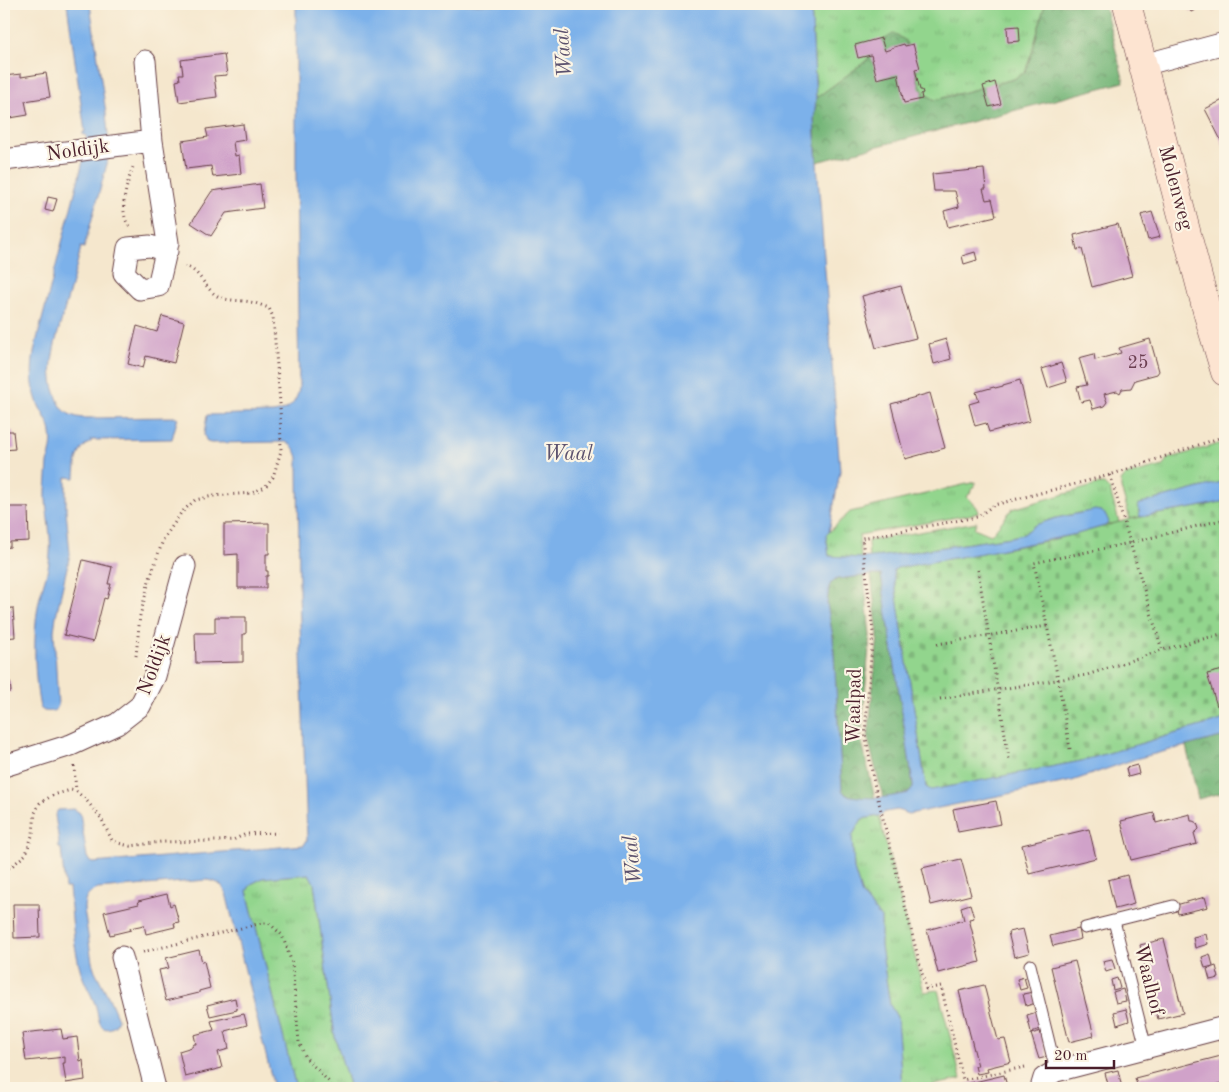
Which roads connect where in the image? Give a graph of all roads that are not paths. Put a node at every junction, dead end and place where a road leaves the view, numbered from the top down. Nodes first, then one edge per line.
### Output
1 (1127, 4) edge
2 (1225, 43) edge
3 (145, 61) dead end
4 (1143, 65) junction
5 (152, 141) junction
6 (4, 160) edge
7 (166, 255) junction
8 (1225, 372) edge
9 (185, 566) dead end
10 (4, 766) edge
11 (1172, 906) dead end
12 (1114, 921) junction
13 (1085, 928) dead end
14 (122, 957) road end
15 (1030, 965) dead end
16 (1225, 1027) edge
17 (1146, 1048) junction
18 (1047, 1079) edge
19 (154, 1088) edge

1 - 4 main road, Molenweg
2 - 4 street
3 - 5 street
4 - 8 main road, Molenweg
5 - 6 street, Noldijk
5 - 7 street
7 - 7 street
9 - 10 street, Noldijk
11 - 12 lane, Waalhof
12 - 13 lane, Waalhof
12 - 17 lane, Waalhof
14 - 19 street
15 - 18 lane
16 - 17 street
17 - 18 street

